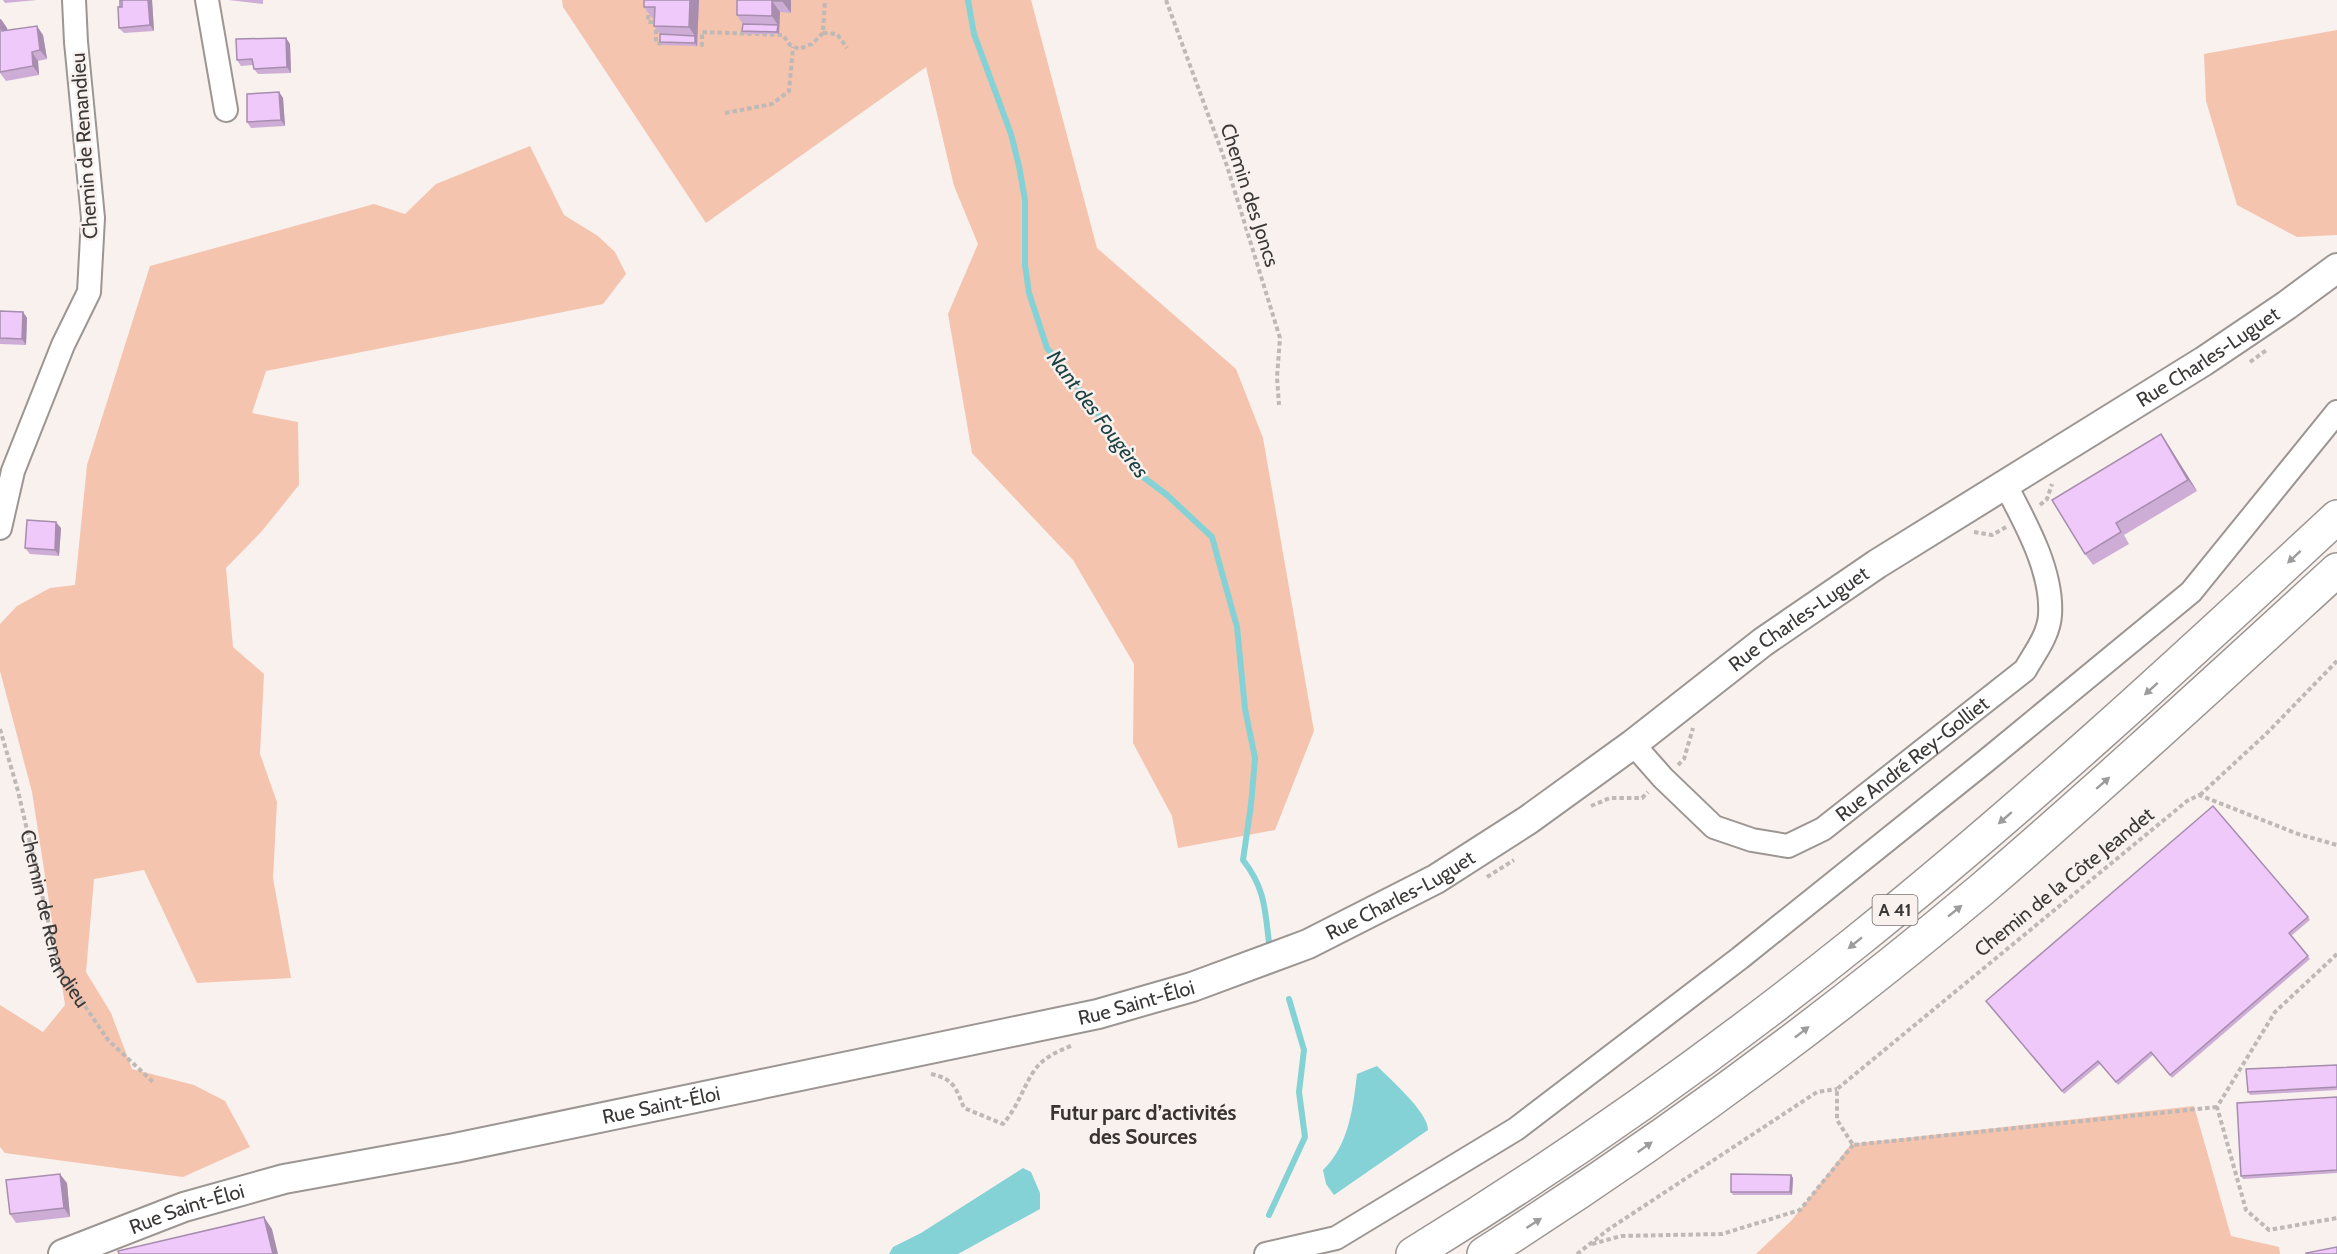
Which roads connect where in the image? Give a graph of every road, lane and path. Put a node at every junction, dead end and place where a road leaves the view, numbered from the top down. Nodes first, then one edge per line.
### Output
1 (74, 0) edge
2 (207, 0) edge
3 (649, 0) edge
4 (825, 0) edge
5 (1166, 0) edge
6 (823, 33) junction
7 (667, 44) edge
8 (690, 44) edge
9 (794, 47) junction
10 (847, 48) dead end
11 (226, 110) dead end
12 (725, 113) dead end
13 (2337, 268) edge
14 (2273, 343) dead end
15 (2246, 364) dead end
16 (1279, 405) dead end
17 (2337, 412) edge
18 (2053, 482) dead end
19 (2006, 484) junction
20 (2337, 517) edge
21 (2023, 518) junction
22 (0, 528) edge
23 (1966, 536) dead end
24 (2337, 570) edge
25 (2337, 661) edge
26 (1702, 721) dead end
27 (0, 729) edge
28 (1633, 744) junction
29 (1664, 778) junction
30 (2199, 795) junction
31 (1587, 808) dead end
32 (2337, 844) edge
33 (1519, 857) dead end
34 (1481, 881) dead end
35 (2337, 954) edge
36 (1261, 963) joint
37 (1080, 1043) dead end
38 (924, 1072) dead end
39 (153, 1082) dead end
40 (1838, 1089) junction
41 (2217, 1107) junction
42 (1853, 1145) junction
43 (2337, 1218) edge
44 (1589, 1245) junction
45 (63, 1254) edge
46 (1266, 1254) edge
47 (1413, 1254) edge
48 (1484, 1254) edge
49 (1577, 1254) edge

1 - 22 street, Chemin de Renandieu
2 - 11 street
3 - 7 path
4 - 6 path
5 - 16 path, Chemin des Joncs
6 - 9 path
6 - 10 path
8 - 9 path
9 - 12 path
13 - 19 main road, Rue Charles-Luguet
14 - 15 path
17 - 46 street
18 - 21 path
19 - 21 street, Rue André Rey-Golliet
19 - 28 main road, Rue Charles-Luguet
20 -> 47 highway, A 41
21 - 23 path
21 - 29 street, Rue André Rey-Golliet
48 -> 24 highway, A 41
25 - 30 path, Chemin de la Côte Jeandet
26 - 29 path
27 - 39 path, Chemin de Renandieu
28 - 29 street, Rue André Rey-Golliet
28 - 36 main road, Rue Charles-Luguet
29 - 31 path
30 - 32 path
30 - 40 path, Chemin de la Côte Jeandet
33 - 34 path
35 - 41 path
36 - 45 main road, Rue Saint-Éloi
37 - 38 path
40 - 42 path
40 - 44 path, Chemin de la Côte Jeandet
41 - 42 path
41 - 43 path
42 - 44 path
44 - 49 path, Chemin de la Côte Jeandet

